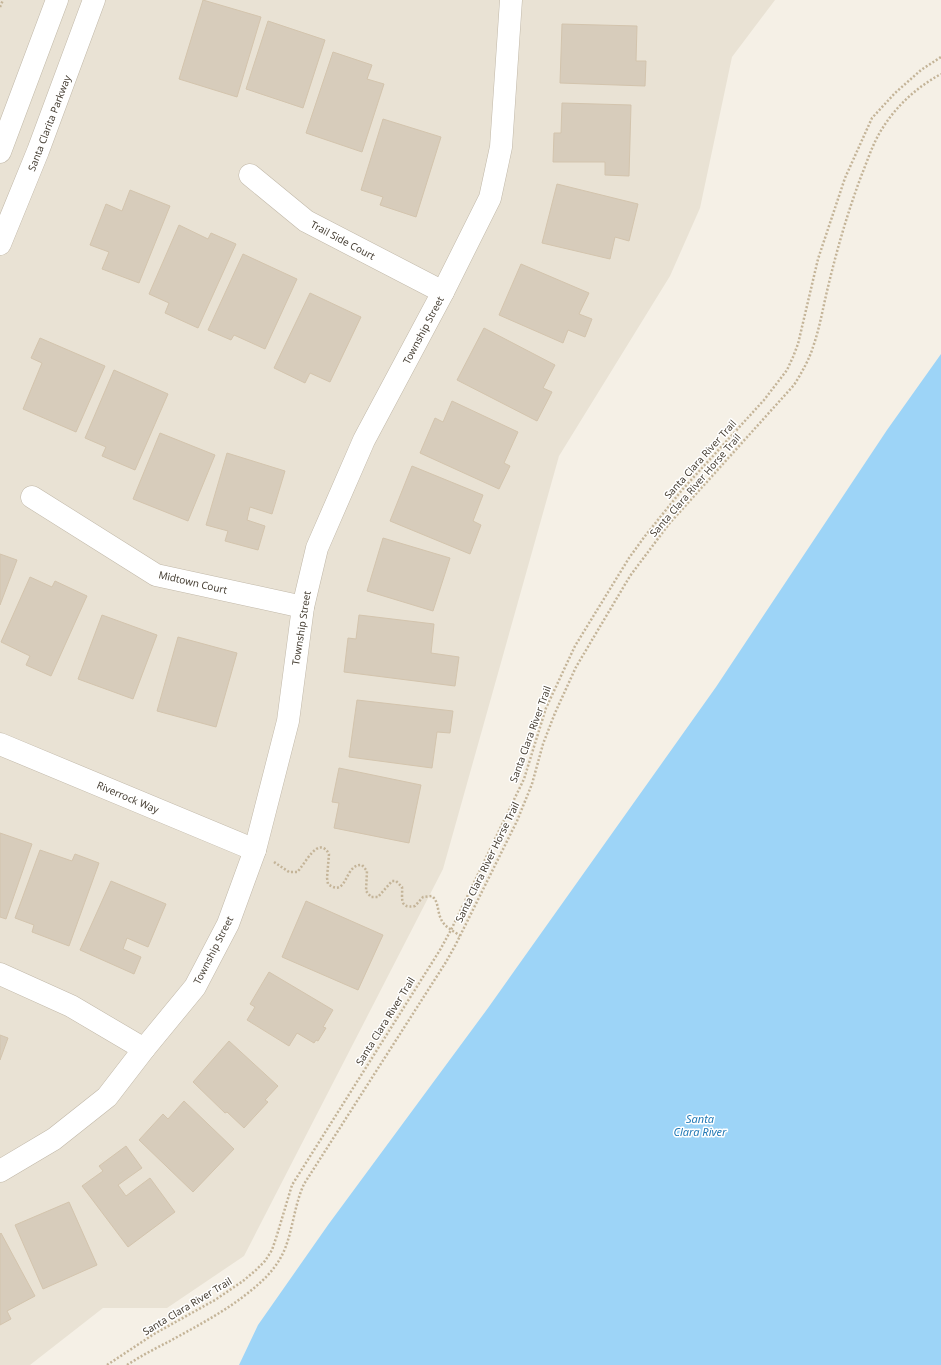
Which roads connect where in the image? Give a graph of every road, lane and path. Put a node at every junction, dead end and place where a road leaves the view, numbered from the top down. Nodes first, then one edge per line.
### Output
1 (3, 0) edge
2 (57, 0) edge
3 (94, 0) edge
4 (510, 0) edge
5 (0, 7) edge
6 (941, 58) edge
7 (941, 74) edge
8 (0, 152) edge
9 (250, 175) dead end
10 (0, 244) edge
11 (443, 292) junction
12 (32, 497) dead end
13 (303, 607) junction
14 (0, 744) edge
15 (255, 850) junction
16 (451, 930) junction
17 (460, 936) junction
18 (0, 974) edge
19 (144, 1049) junction
20 (0, 1171) edge
21 (107, 1365) edge
22 (127, 1365) edge

1 - 5 path
2 - 8 street
3 - 10 street, Santa Clarita Parkway
4 - 11 street, Township Street
6 - 16 path, Santa Clara River Trail
7 - 17 path, Santa Clara River Horse Trail
9 - 11 street, Trail Side Court
11 - 13 street, Township Street
12 - 13 street, Midtown Court
13 - 15 street, Township Street
14 - 15 street, Riverrock Way
15 - 16 path
15 - 19 street, Township Street
16 - 17 path
16 - 21 path, Santa Clara River Trail
17 - 22 path, Santa Clara River Horse Trail
18 - 19 street
19 - 20 street, Township Street

